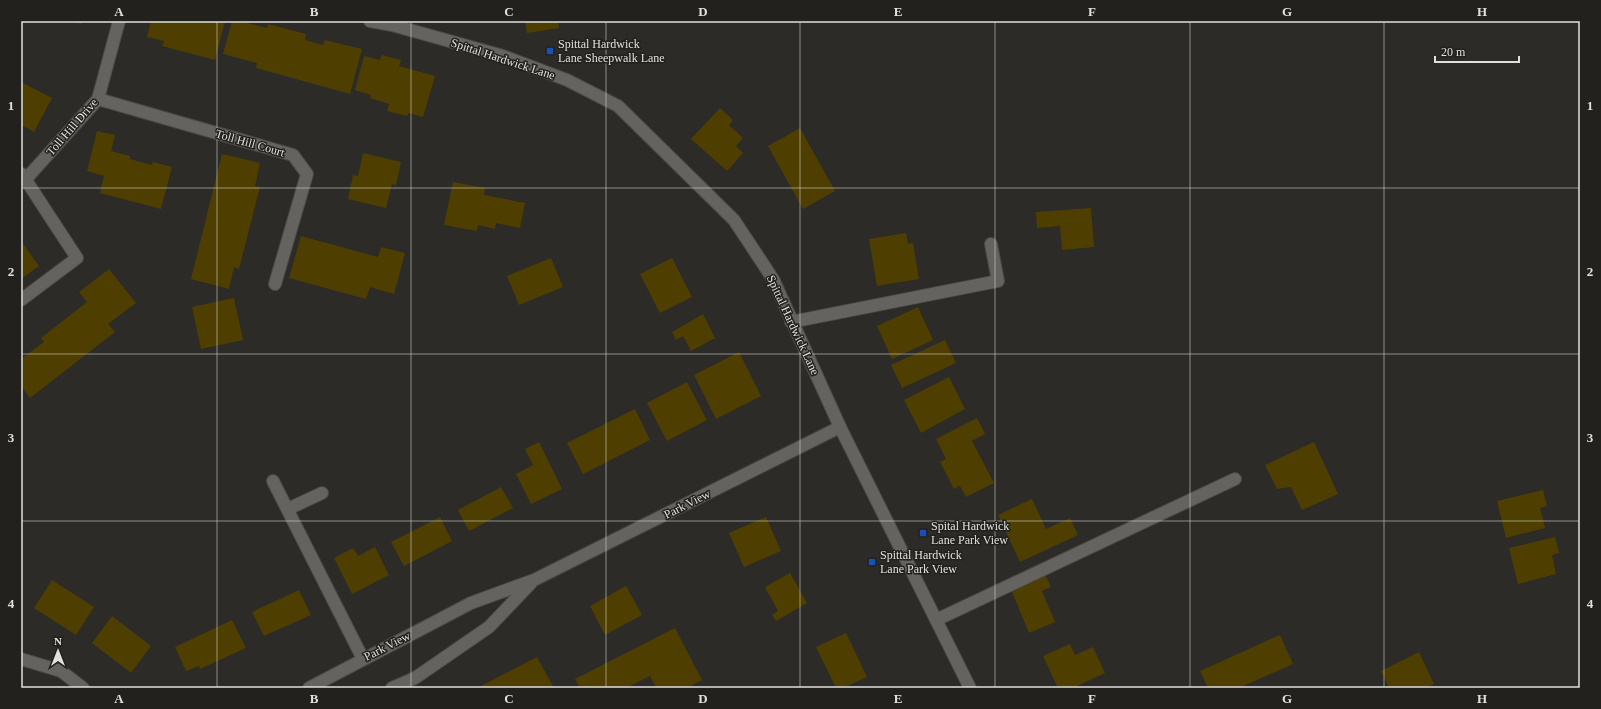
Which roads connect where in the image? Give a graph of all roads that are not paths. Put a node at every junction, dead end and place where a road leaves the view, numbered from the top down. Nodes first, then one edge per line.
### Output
1 (119, 21) edge
2 (370, 21) edge
3 (390, 23) edge
4 (98, 99) junction
5 (23, 176) edge
6 (991, 244) dead end
7 (275, 284) dead end
8 (21, 300) edge
9 (791, 322) junction
10 (840, 427) junction
11 (1235, 479) dead end
12 (273, 481) dead end
13 (322, 493) dead end
14 (288, 509) junction
15 (534, 580) junction
16 (936, 620) junction
17 (21, 658) edge
18 (363, 659) junction
19 (83, 688) edge
20 (309, 688) edge
21 (392, 688) edge
22 (970, 688) edge

1 - 4 street, Toll Hill Drive
2 - 3 street, Spittal Hardwick Lane
3 - 9 street, Spittal Hardwick Lane
4 - 5 street, Toll Hill Drive
4 - 7 street, Toll Hill Court
5 - 8 street, Toll Hill Drive
6 - 9 street
9 - 10 street, Spittal Hardwick Lane
10 - 15 street, Park View
10 - 16 street, Spittal Hardwick Lane
11 - 16 street
12 - 14 street
13 - 14 street
14 - 18 street
15 - 18 street, Park View
15 - 21 street, Park View
16 - 22 street, Spittal Hardwick Lane
17 - 19 street
18 - 20 street, Park View

